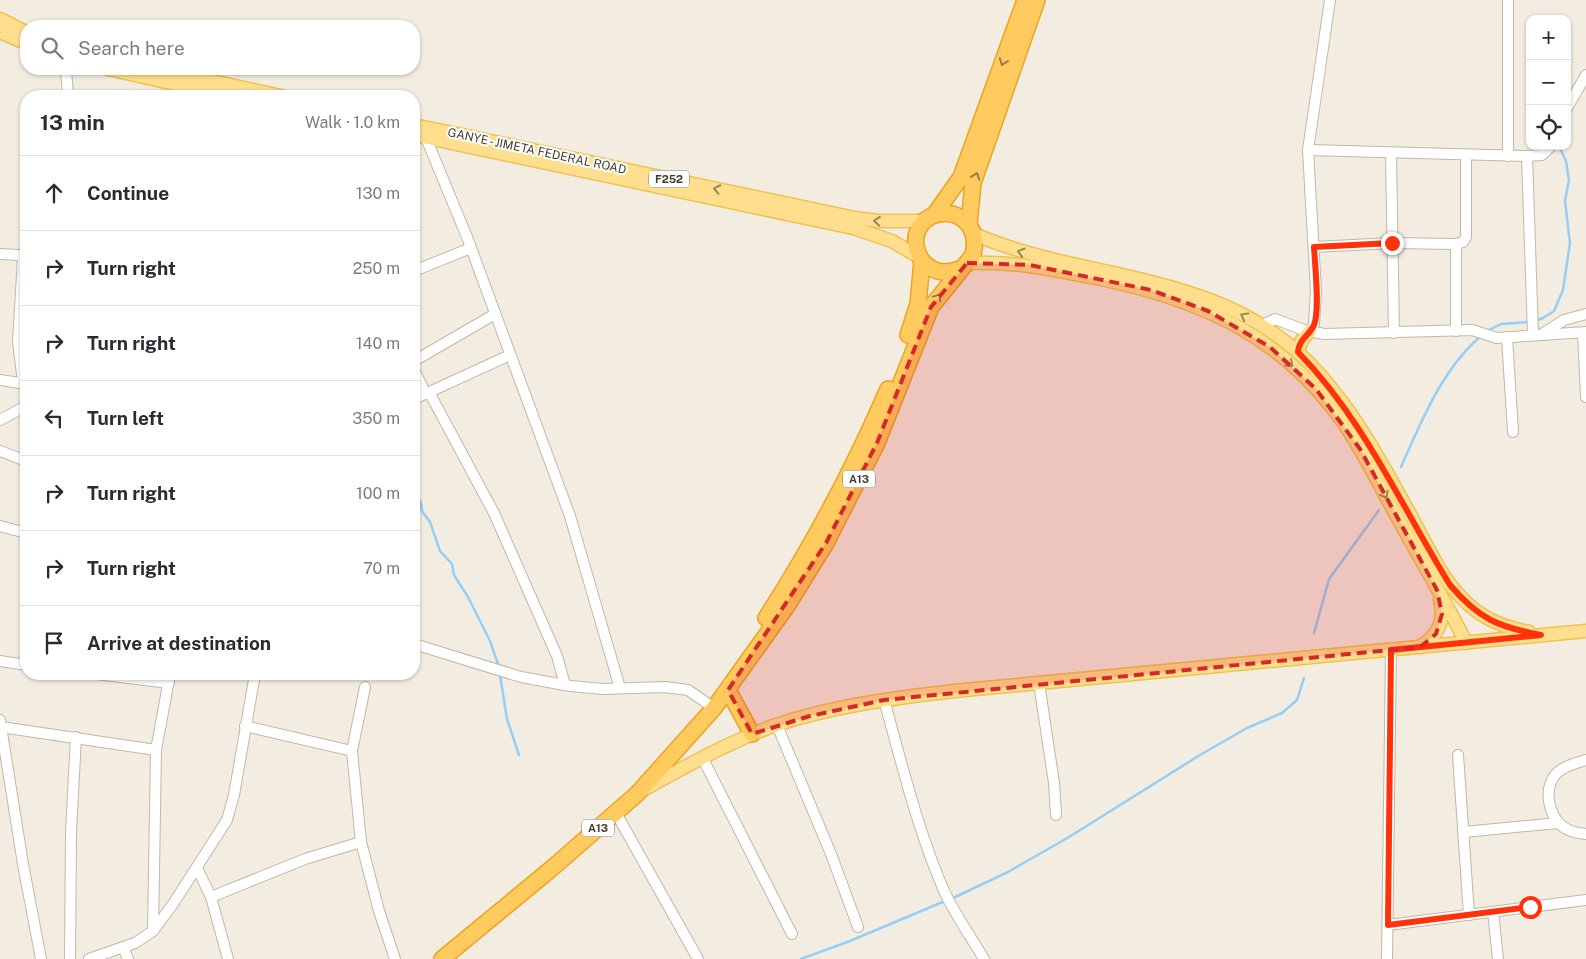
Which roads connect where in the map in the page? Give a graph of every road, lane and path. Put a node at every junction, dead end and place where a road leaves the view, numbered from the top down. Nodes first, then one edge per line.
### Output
1 (1025, 0) edge
2 (1037, 0) edge
3 (1330, 0) edge
4 (1508, 0) edge
5 (0, 19) edge
6 (20, 29) edge
7 (0, 32) edge
8 (20, 40) edge
9 (66, 75) edge
10 (135, 75) edge
11 (184, 75) edge
12 (1586, 75) edge
13 (68, 90) edge
14 (201, 90) edge
15 (253, 90) edge
16 (1569, 105) edge
17 (420, 126) edge
18 (420, 137) edge
19 (1308, 150) junction
20 (1548, 150) edge
21 (1391, 153) junction
22 (1466, 155) junction
23 (1508, 156) junction
24 (1527, 156) junction
25 (930, 218) junction
26 (971, 229) junction
27 (1392, 243) junction
28 (1456, 244) junction
29 (1314, 247) junction
30 (471, 248) junction
31 (0, 254) edge
32 (20, 256) edge
33 (920, 259) junction
34 (963, 266) junction
35 (420, 269) edge
36 (20, 300) edge
37 (495, 314) junction
38 (1586, 314) edge
39 (1261, 326) junction
40 (1534, 329) junction
41 (1310, 331) junction
42 (1456, 331) junction
43 (1394, 333) junction
44 (1585, 333) edge
45 (1507, 337) junction
46 (1298, 352) junction
47 (20, 353) edge
48 (510, 355) junction
49 (420, 358) edge
50 (0, 380) edge
51 (420, 380) edge
52 (20, 383) edge
53 (428, 393) junction
54 (420, 396) edge
55 (1586, 397) edge
56 (20, 409) edge
57 (0, 420) edge
58 (1513, 432) dead end
59 (0, 451) edge
60 (20, 459) edge
61 (0, 526) edge
62 (20, 531) edge
63 (1437, 590) junction
64 (1586, 631) edge
65 (1541, 635) junction
66 (1466, 643) junction
67 (420, 646) edge
68 (1420, 647) junction
69 (1391, 650) junction
70 (0, 661) edge
71 (20, 664) edge
72 (170, 680) edge
73 (254, 680) edge
74 (1039, 683) junction
75 (732, 684) junction
76 (565, 685) junction
77 (365, 687) dead end
78 (620, 688) junction
79 (884, 700) junction
80 (714, 708) junction
81 (0, 724) edge
82 (777, 725) junction
83 (246, 726) junction
84 (752, 734) junction
85 (76, 737) junction
86 (156, 750) junction
87 (352, 751) junction
88 (1458, 755) dead end
89 (702, 757) junction
90 (1586, 760) edge
91 (637, 794) junction
92 (616, 812) junction
93 (1056, 815) dead end
94 (1558, 823) junction
95 (1464, 832) junction
96 (1586, 834) edge
97 (361, 842) junction
98 (197, 868) junction
99 (211, 897) junction
100 (1586, 900) edge
101 (1492, 912) junction
102 (1469, 915) junction
103 (1388, 925) junction
104 (858, 927) dead end
105 (153, 931) junction
106 (792, 934) dead end
107 (123, 947) junction
108 (41, 959) edge
109 (70, 959) edge
110 (89, 959) edge
111 (128, 959) edge
112 (228, 959) edge
113 (395, 959) edge
114 (442, 959) edge
115 (698, 959) edge
116 (984, 959) edge
117 (1388, 959) edge
118 (1498, 959) edge

1 -> 25 highway, A13
26 -> 2 highway, A13
3 - 19 street
4 - 23 street
5 - 6 main road
7 - 8 main road
9 - 13 street
10 - 14 main road
11 - 15 main road
12 - 16 street
25 -> 17 main road, GANYE - JIMETA FEDERAL ROAD / F252
18 - 30 street
18 - 33 main road, GANYE - JIMETA FEDERAL ROAD / F252
19 - 21 street
19 - 29 street
20 - 24 street
21 - 22 street
21 - 27 street
22 - 23 street
22 - 28 street
23 - 24 street
24 - 40 street
25 - 26 highway
25 - 33 highway, A13
26 - 34 highway, A13
39 -> 26 main road
27 - 28 street
27 - 29 street
27 - 43 street
28 - 42 street
29 - 41 street
30 - 35 street
30 - 37 street
31 - 32 street
33 - 34 highway
33 - 75 highway, A13
34 -> 63 main road
75 -> 34 highway, A13
36 - 47 street
37 - 48 street
37 - 49 street
38 - 40 street
39 - 41 street
39 - 46 main road
40 - 44 street
40 - 45 street
41 - 43 street
41 - 46 main road
42 - 43 street
42 - 45 street
44 - 55 street
45 - 58 street
46 - 65 main road
48 - 53 street
48 - 78 street
50 - 52 street
51 - 53 street
53 - 54 street
53 - 76 street
56 - 57 street
59 - 60 street
61 - 62 street
63 - 66 main road
63 - 68 main road
64 - 65 main road
65 - 66 main road
66 - 68 main road
67 - 76 street
68 - 69 main road
69 - 74 main road
69 - 103 street
70 - 71 street
72 - 86 street
73 - 83 street
74 - 79 main road
74 - 93 street
75 - 80 highway, A13
75 - 84 highway
76 - 78 street
77 - 87 street
78 - 80 street
79 - 82 main road
79 - 116 street
80 - 91 highway, A13
81 - 85 street
81 - 108 street
82 - 84 main road
82 - 104 street
83 - 87 street
83 - 98 street
84 - 89 main road
85 - 86 street
85 - 109 street
86 - 105 street
87 - 97 street
88 - 95 street
89 - 91 main road
89 - 106 street
90 - 94 street
91 - 92 highway, A13
92 - 114 highway, A13
92 - 115 street
94 - 95 street
94 - 96 street
95 - 102 street
97 - 99 street
97 - 113 street
98 - 99 street
98 - 105 street
99 - 112 street
100 - 101 street
101 - 102 street
101 - 118 street
102 - 103 street
103 - 117 street
105 - 107 street
107 - 110 street
107 - 111 street

